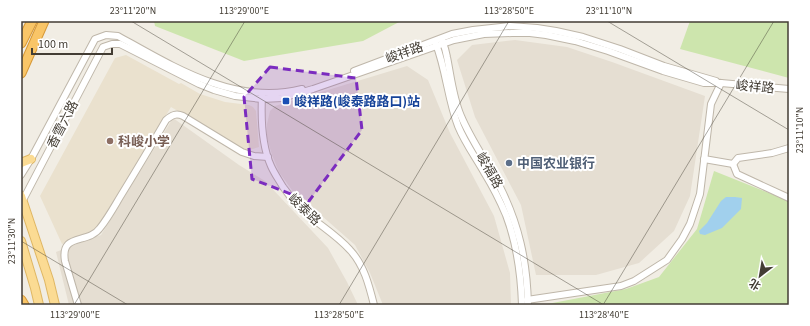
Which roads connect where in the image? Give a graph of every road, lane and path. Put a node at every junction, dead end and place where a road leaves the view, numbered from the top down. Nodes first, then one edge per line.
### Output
1 (32, 21) edge
2 (44, 21) edge
3 (95, 39) joint
4 (442, 41) junction
5 (21, 43) edge
6 (435, 44) junction
7 (103, 47) joint
8 (21, 73) edge
9 (721, 83) junction
10 (789, 89) edge
11 (262, 96) junction
12 (789, 148) edge
13 (268, 157) junction
14 (31, 159) junction
15 (704, 159) junction
16 (21, 163) edge
17 (733, 164) junction
18 (21, 175) edge
19 (789, 198) edge
20 (22, 199) edge
21 (21, 241) edge
22 (21, 300) edge
23 (528, 302) edge
24 (24, 305) edge
25 (39, 305) edge
26 (54, 305) edge
27 (78, 305) edge
28 (374, 305) edge
29 (522, 305) edge

1 - 5 highway
2 - 8 highway
3 - 11 street, 峻祥路
3 - 14 street, 香雪六路
4 - 6 street, 峻祥路
4 - 9 street, 峻祥路
4 - 23 street, 峻福路
6 - 11 street, 峻祥路
6 - 29 street, 峻福路
7 - 11 street, 峻祥路
7 - 20 street, 香雪六路
9 - 10 street, 峻祥路
9 - 15 street
11 - 13 street, 峻泰路
12 - 17 street
13 - 27 street
13 - 28 street, 峻泰路
14 - 16 main road
14 - 18 street, 香雪六路
15 - 17 street
15 - 23 street
17 - 19 street
20 - 26 main road
21 - 25 main road
22 - 24 highway

